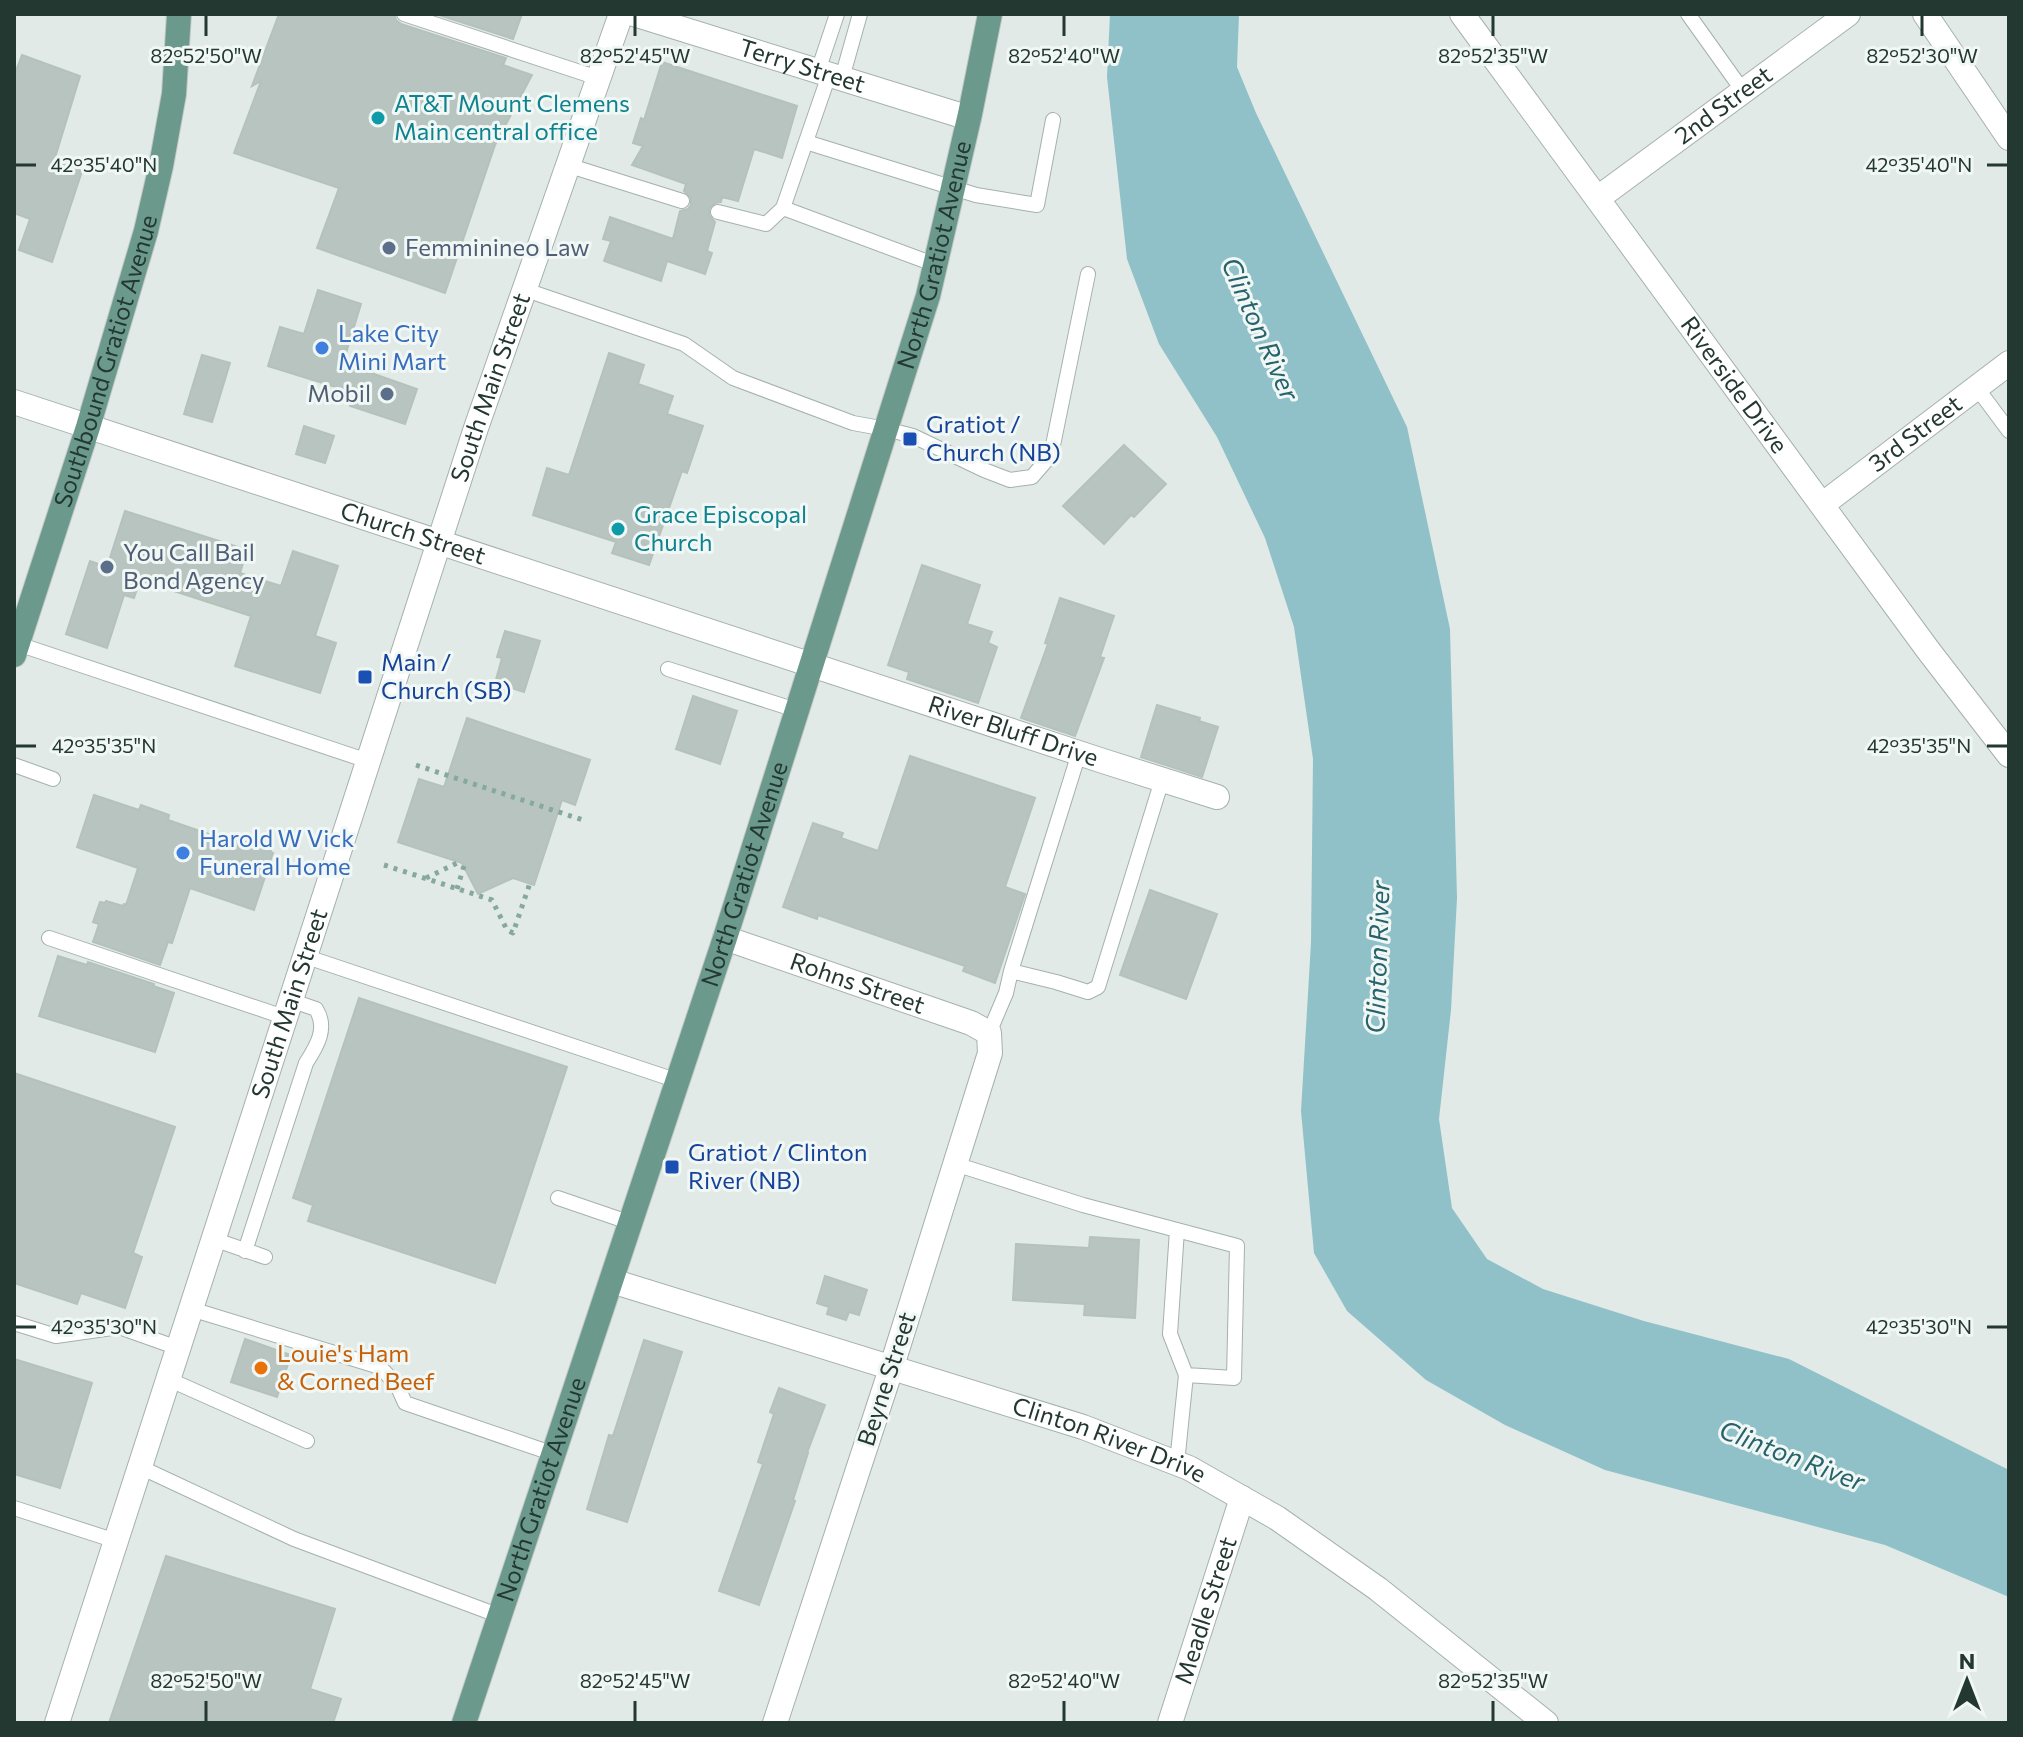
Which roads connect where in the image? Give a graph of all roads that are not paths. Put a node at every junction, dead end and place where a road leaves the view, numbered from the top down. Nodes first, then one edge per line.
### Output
1 (179, 14) edge
2 (404, 14) edge
3 (621, 14) edge
4 (634, 14) edge
5 (837, 14) edge
6 (860, 14) edge
7 (990, 14) edge
8 (1462, 14) edge
9 (1688, 14) edge
10 (1848, 14) edge
11 (1925, 14) edge
12 (830, 75) junction
13 (598, 78) junction
14 (1743, 91) junction
15 (969, 118) junction
16 (1053, 120) dead end
17 (2006, 128) edge
18 (806, 142) junction
19 (567, 165) junction
20 (953, 187) junction
21 (1598, 198) junction
22 (682, 201) dead end
23 (783, 208) junction
24 (718, 212) dead end
25 (936, 265) junction
26 (1088, 274) dead end
27 (523, 289) junction
28 (2009, 363) edge
29 (1977, 388) junction
30 (14, 402) edge
31 (88, 427) junction
32 (886, 429) junction
33 (2009, 431) edge
34 (1823, 504) junction
35 (438, 542) junction
36 (16, 649) edge
37 (811, 664) junction
38 (668, 669) dead end
39 (796, 710) junction
40 (1079, 753) junction
41 (2009, 755) edge
42 (368, 761) junction
43 (14, 765) edge
44 (53, 779) dead end
45 (1162, 780) junction
46 (1217, 797) dead end
47 (49, 938) dead end
48 (725, 938) junction
49 (304, 956) junction
50 (1011, 971) junction
51 (287, 1009) junction
52 (989, 1033) junction
53 (678, 1081) junction
54 (955, 1164) junction
55 (558, 1198) dead end
56 (631, 1223) junction
57 (1177, 1230) junction
58 (213, 1239) junction
59 (245, 1251) junction
60 (265, 1257) dead end
61 (612, 1281) junction
62 (191, 1309) junction
63 (14, 1323) edge
64 (178, 1348) junction
65 (891, 1369) junction
66 (1186, 1375) junction
67 (168, 1379) junction
68 (307, 1441) dead end
69 (554, 1454) junction
70 (1177, 1463) junction
71 (140, 1467) junction
72 (1242, 1498) junction
73 (14, 1508) edge
74 (116, 1541) junction
75 (500, 1616) junction
76 (1533, 1719) edge
77 (57, 1723) edge
78 (464, 1723) edge
79 (775, 1723) edge
80 (1170, 1723) edge

1 - 31 main road, Southbound Gratiot Avenue
2 - 13 lane
3 - 13 street, South Main Street
4 - 12 street, Terry Street
5 - 12 lane
6 - 12 lane
7 - 15 main road, North Gratiot Avenue
8 - 21 street, Riverside Drive
9 - 14 lane
10 - 14 street, 2nd Street
11 - 17 street
12 - 15 street, Terry Street
12 - 18 lane
13 - 19 street, South Main Street
14 - 21 street, 2nd Street
15 - 20 main road, North Gratiot Avenue
16 - 20 lane
18 - 20 lane
18 - 23 lane
19 - 22 lane
19 - 27 street, South Main Street
20 - 25 main road, North Gratiot Avenue
21 - 34 street, Riverside Drive
23 - 24 lane
23 - 25 lane
25 - 32 main road, North Gratiot Avenue
26 - 32 lane
27 - 32 lane
27 - 35 street, South Main Street
28 - 29 street, 3rd Street
29 - 33 lane
29 - 34 street, 3rd Street
30 - 31 street, Church Street
31 - 35 street, Church Street
31 - 36 main road, Southbound Gratiot Avenue
32 - 37 main road, North Gratiot Avenue
34 - 41 street, Riverside Drive
35 - 37 street, Church Street
35 - 42 street, South Main Street
36 - 42 lane
37 - 39 main road, North Gratiot Avenue
37 - 40 street, River Bluff Drive
38 - 39 lane
39 - 48 main road, North Gratiot Avenue
40 - 45 street, River Bluff Drive
40 - 50 lane
42 - 49 street, South Main Street
43 - 44 lane
45 - 46 street, River Bluff Drive
45 - 50 lane
47 - 51 lane
48 - 52 street, Rohns Street
48 - 53 main road, North Gratiot Avenue
49 - 51 street, South Main Street
49 - 53 lane
50 - 52 lane
51 - 58 street, South Main Street
51 - 59 lane
52 - 54 street, Beyne Street
53 - 56 main road, North Gratiot Avenue
54 - 57 lane
54 - 65 street, Beyne Street
55 - 56 lane
56 - 61 main road, North Gratiot Avenue
57 - 66 lane
57 - 66 lane
58 - 59 lane
58 - 62 street, South Main Street
59 - 60 lane
61 - 65 street, Clinton River Drive
61 - 69 main road, North Gratiot Avenue
62 - 64 street, South Main Street
62 - 69 lane
63 - 64 lane
64 - 67 street, South Main Street
65 - 70 street, Clinton River Drive
65 - 79 street, Beyne Street
66 - 70 lane
67 - 68 lane
67 - 71 street, South Main Street
69 - 75 main road, North Gratiot Avenue
70 - 72 street, Clinton River Drive
71 - 74 street, South Main Street
71 - 75 lane
72 - 76 street, Clinton River Drive
72 - 80 street, Meadle Street
73 - 74 lane
74 - 77 street, South Main Street
75 - 78 main road, North Gratiot Avenue

